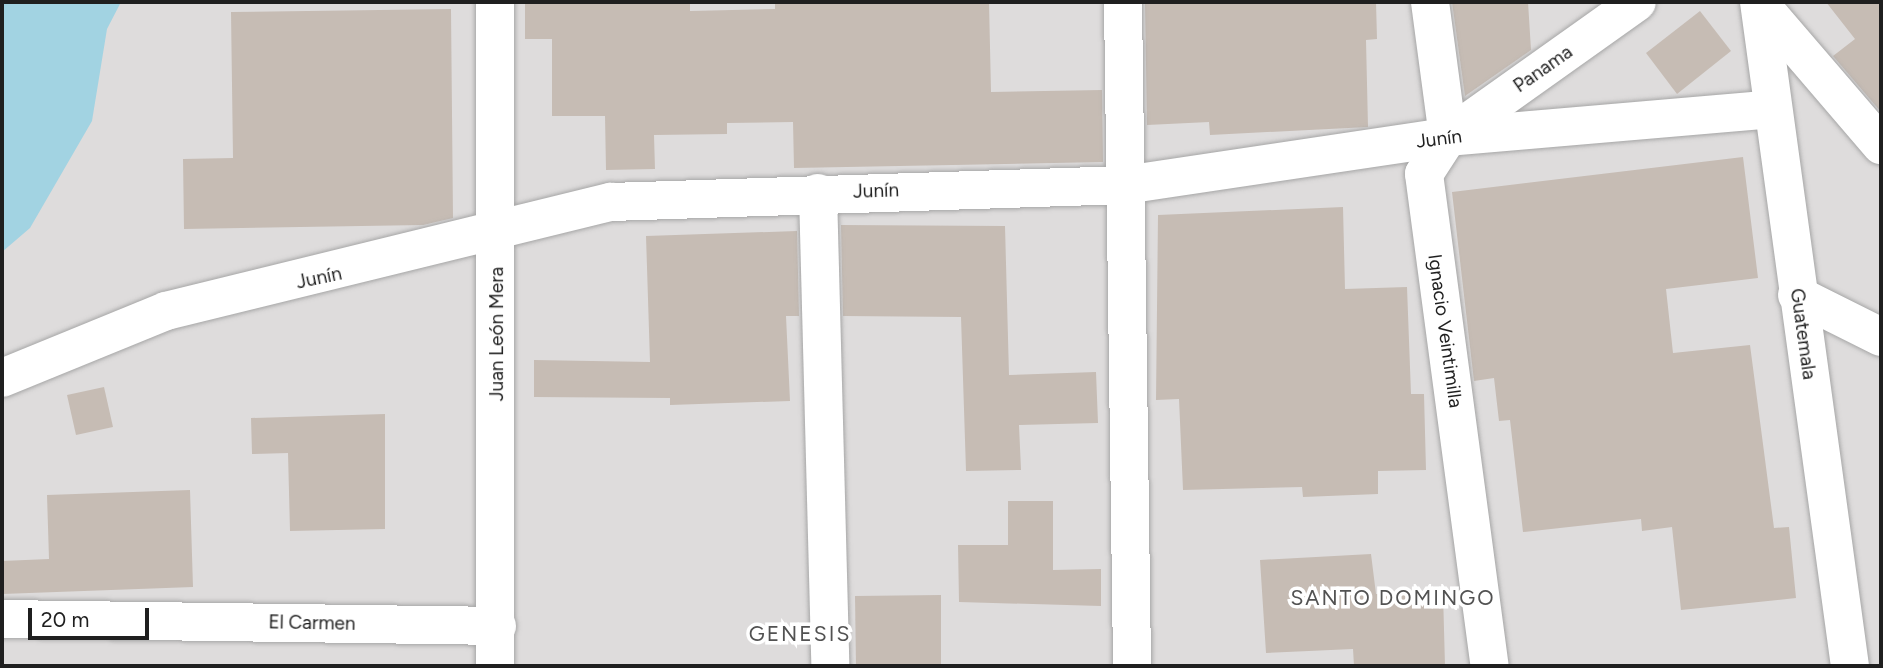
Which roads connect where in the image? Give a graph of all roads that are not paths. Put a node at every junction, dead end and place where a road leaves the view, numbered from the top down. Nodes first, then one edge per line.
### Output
1 (495, 2) edge
2 (1123, 2) edge
3 (1430, 2) edge
4 (1637, 2) edge
5 (1759, 3) edge
6 (1772, 109) junction
7 (1448, 136) junction
8 (1881, 145) edge
9 (1125, 185) junction
10 (818, 193) junction
11 (497, 233) junction
12 (1797, 295) junction
13 (1881, 337) edge
14 (2, 378) edge
15 (2, 619) edge
16 (497, 626) junction
17 (495, 666) edge
18 (830, 666) edge
19 (1132, 666) edge
20 (1490, 666) edge
21 (1850, 666) edge

1 - 11 street, Juan León Mera
2 - 9 street
3 - 7 street
4 - 7 street, Panama
5 - 6 street, Guatemala
5 - 8 street
6 - 7 street, Junín
6 - 12 street, Guatemala
7 - 9 street, Junín
7 - 20 street, Ignacio Veintimilla
9 - 10 street, Junín
9 - 19 street
10 - 11 street, Junín
10 - 18 street
11 - 14 street, Junín
11 - 16 street, Juan León Mera
12 - 13 street
12 - 21 street, Guatemala
15 - 16 street, El Carmen
16 - 17 street, Juan León Mera

